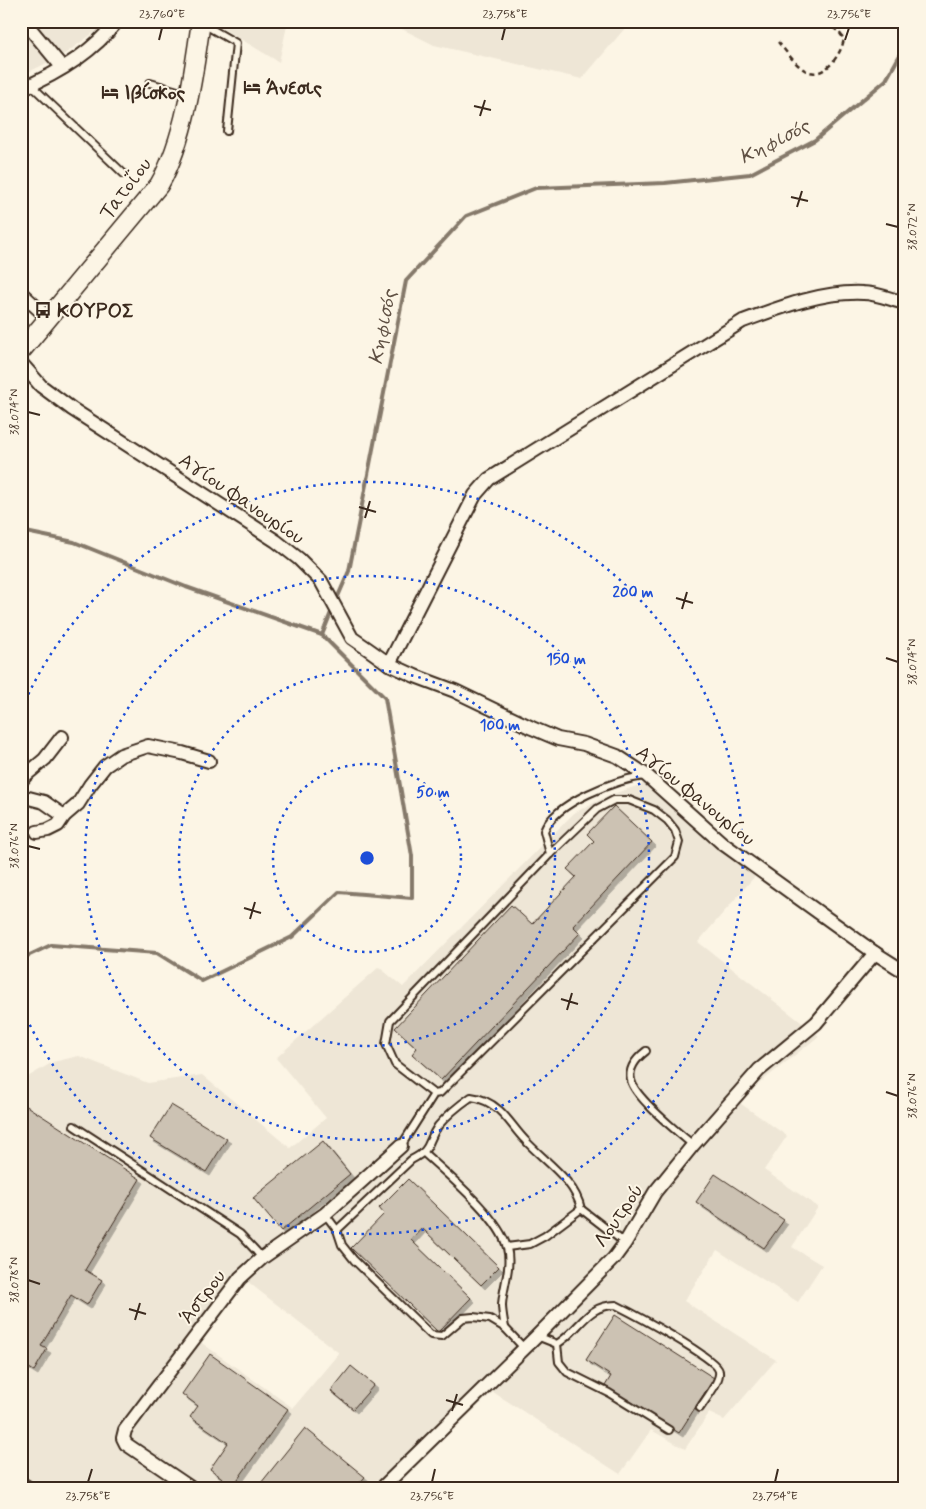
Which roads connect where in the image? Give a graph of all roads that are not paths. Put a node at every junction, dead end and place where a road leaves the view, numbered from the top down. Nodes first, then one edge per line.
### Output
1 (24, 21) edge
2 (117, 21) edge
3 (201, 22) edge
4 (62, 67) junction
5 (150, 83) dead end
6 (26, 87) edge
7 (189, 95) junction
8 (227, 132) dead end
9 (124, 174) dead end
10 (21, 292) edge
11 (905, 303) edge
12 (48, 318) junction
13 (21, 351) edge
14 (21, 363) edge
15 (389, 664) junction
16 (62, 737) dead end
17 (210, 762) dead end
18 (646, 775) junction
19 (21, 781) edge
20 (21, 796) edge
21 (64, 816) junction
22 (37, 832) dead end
23 (550, 854) junction
24 (875, 953) junction
25 (905, 972) edge
26 (646, 1051) dead end
27 (434, 1094) junction
28 (74, 1126) dead end
29 (693, 1145) junction
30 (401, 1146) joint
31 (424, 1153) junction
32 (581, 1209) junction
33 (325, 1214) junction
34 (337, 1230) junction
35 (625, 1243) junction
36 (507, 1247) junction
37 (262, 1258) junction
38 (505, 1328) junction
39 (536, 1336) junction
40 (557, 1344) junction
41 (524, 1348) junction
42 (700, 1408) dead end
43 (670, 1430) dead end
44 (190, 1488) edge
45 (382, 1488) edge

1 - 4 street
2 - 4 street
3 - 7 main road, Τατοΐου
3 - 8 lane
4 - 6 street
5 - 7 lane
6 - 9 lane
7 - 12 main road, Τατοΐου
10 - 12 street
11 - 15 street
12 - 13 main road, Τατοΐου
14 - 15 street, Αγίου Φανουρίου
15 - 18 street, Αγίου Φανουρίου
16 - 19 street
17 - 21 street
18 - 23 lane
18 - 24 street, Αγίου Φανουρίου
20 - 21 street
21 - 22 street
23 - 27 lane
23 - 27 lane
24 - 25 street, Αγίου Φανουρίου
24 - 29 street, Λουτρού
26 - 29 lane
27 - 30 lane
28 - 37 lane
29 - 35 street, Λουτρού
30 - 33 street, Άστρου
31 - 32 lane
31 - 34 lane
31 - 36 lane
32 - 35 lane
32 - 36 lane
33 - 34 lane
33 - 37 street, Άστρου
34 - 38 lane
35 - 39 street, Λουτρού
36 - 38 lane
37 - 44 street, Άστρου
38 - 41 lane
39 - 40 lane
39 - 41 street, Λουτρού
40 - 42 lane
40 - 43 lane
41 - 45 street, Λουτρού

